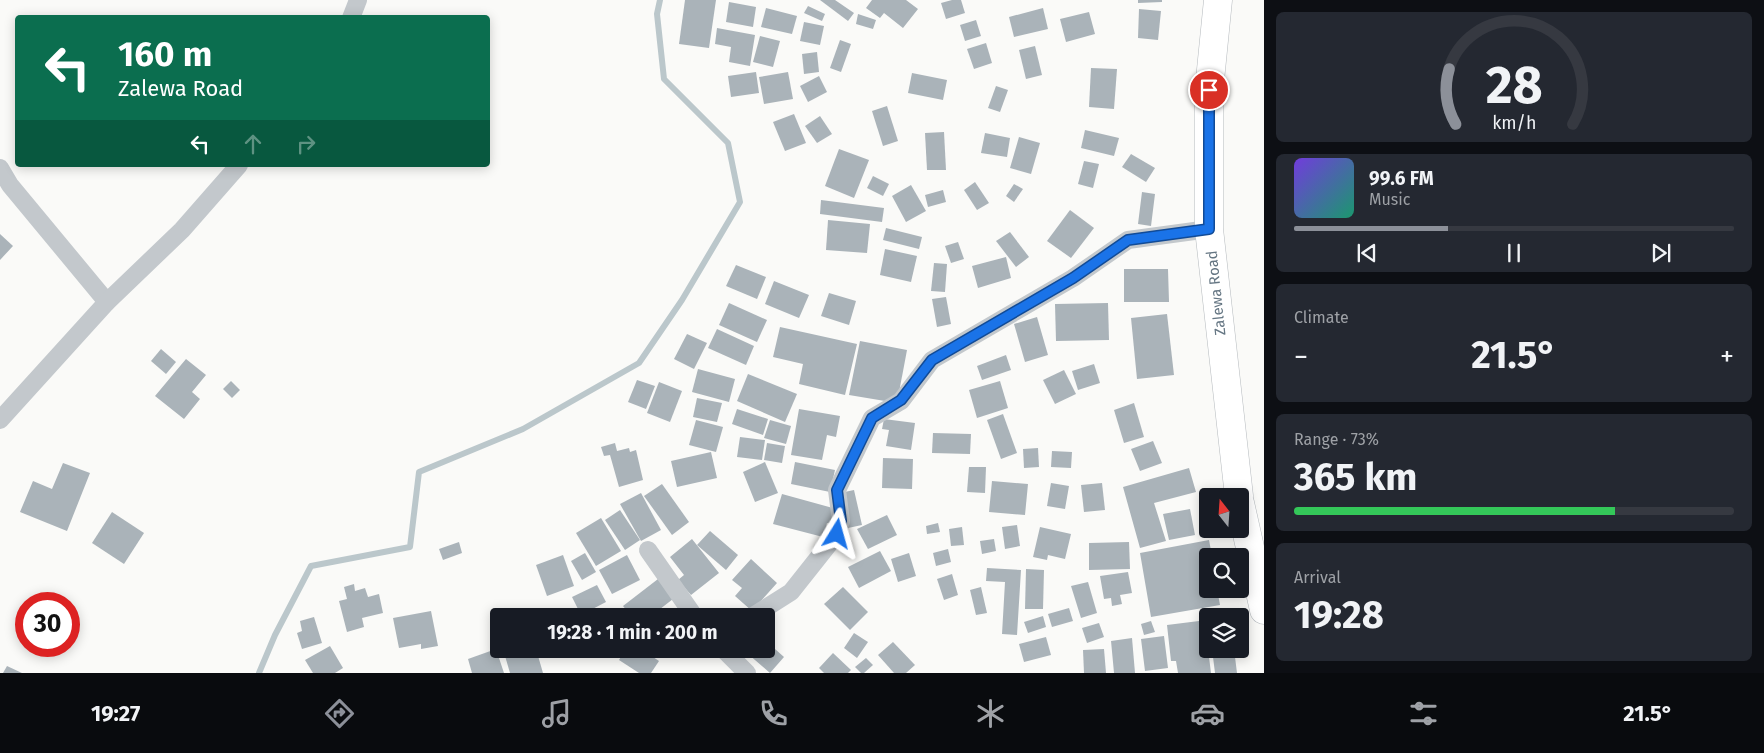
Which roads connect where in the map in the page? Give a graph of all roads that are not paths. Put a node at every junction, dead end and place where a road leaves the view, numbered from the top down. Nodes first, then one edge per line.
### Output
1 (358, 0) edge
2 (1218, 0) edge
3 (352, 15) edge
4 (237, 167) edge
5 (0, 168) edge
6 (1209, 229) junction
7 (107, 302) junction
8 (0, 420) edge
9 (1237, 488) edge
10 (1248, 538) edge
11 (648, 550) dead end
12 (688, 608) edge
13 (766, 608) edge
14 (1264, 610) edge
15 (732, 658) edge
16 (746, 673) edge

1 - 3 street
2 - 6 highway, Zalewa Road
4 - 7 street
5 - 7 street
6 - 9 highway, Zalewa Road
6 - 13 street
7 - 8 street
10 - 14 highway
11 - 12 street
15 - 16 street

